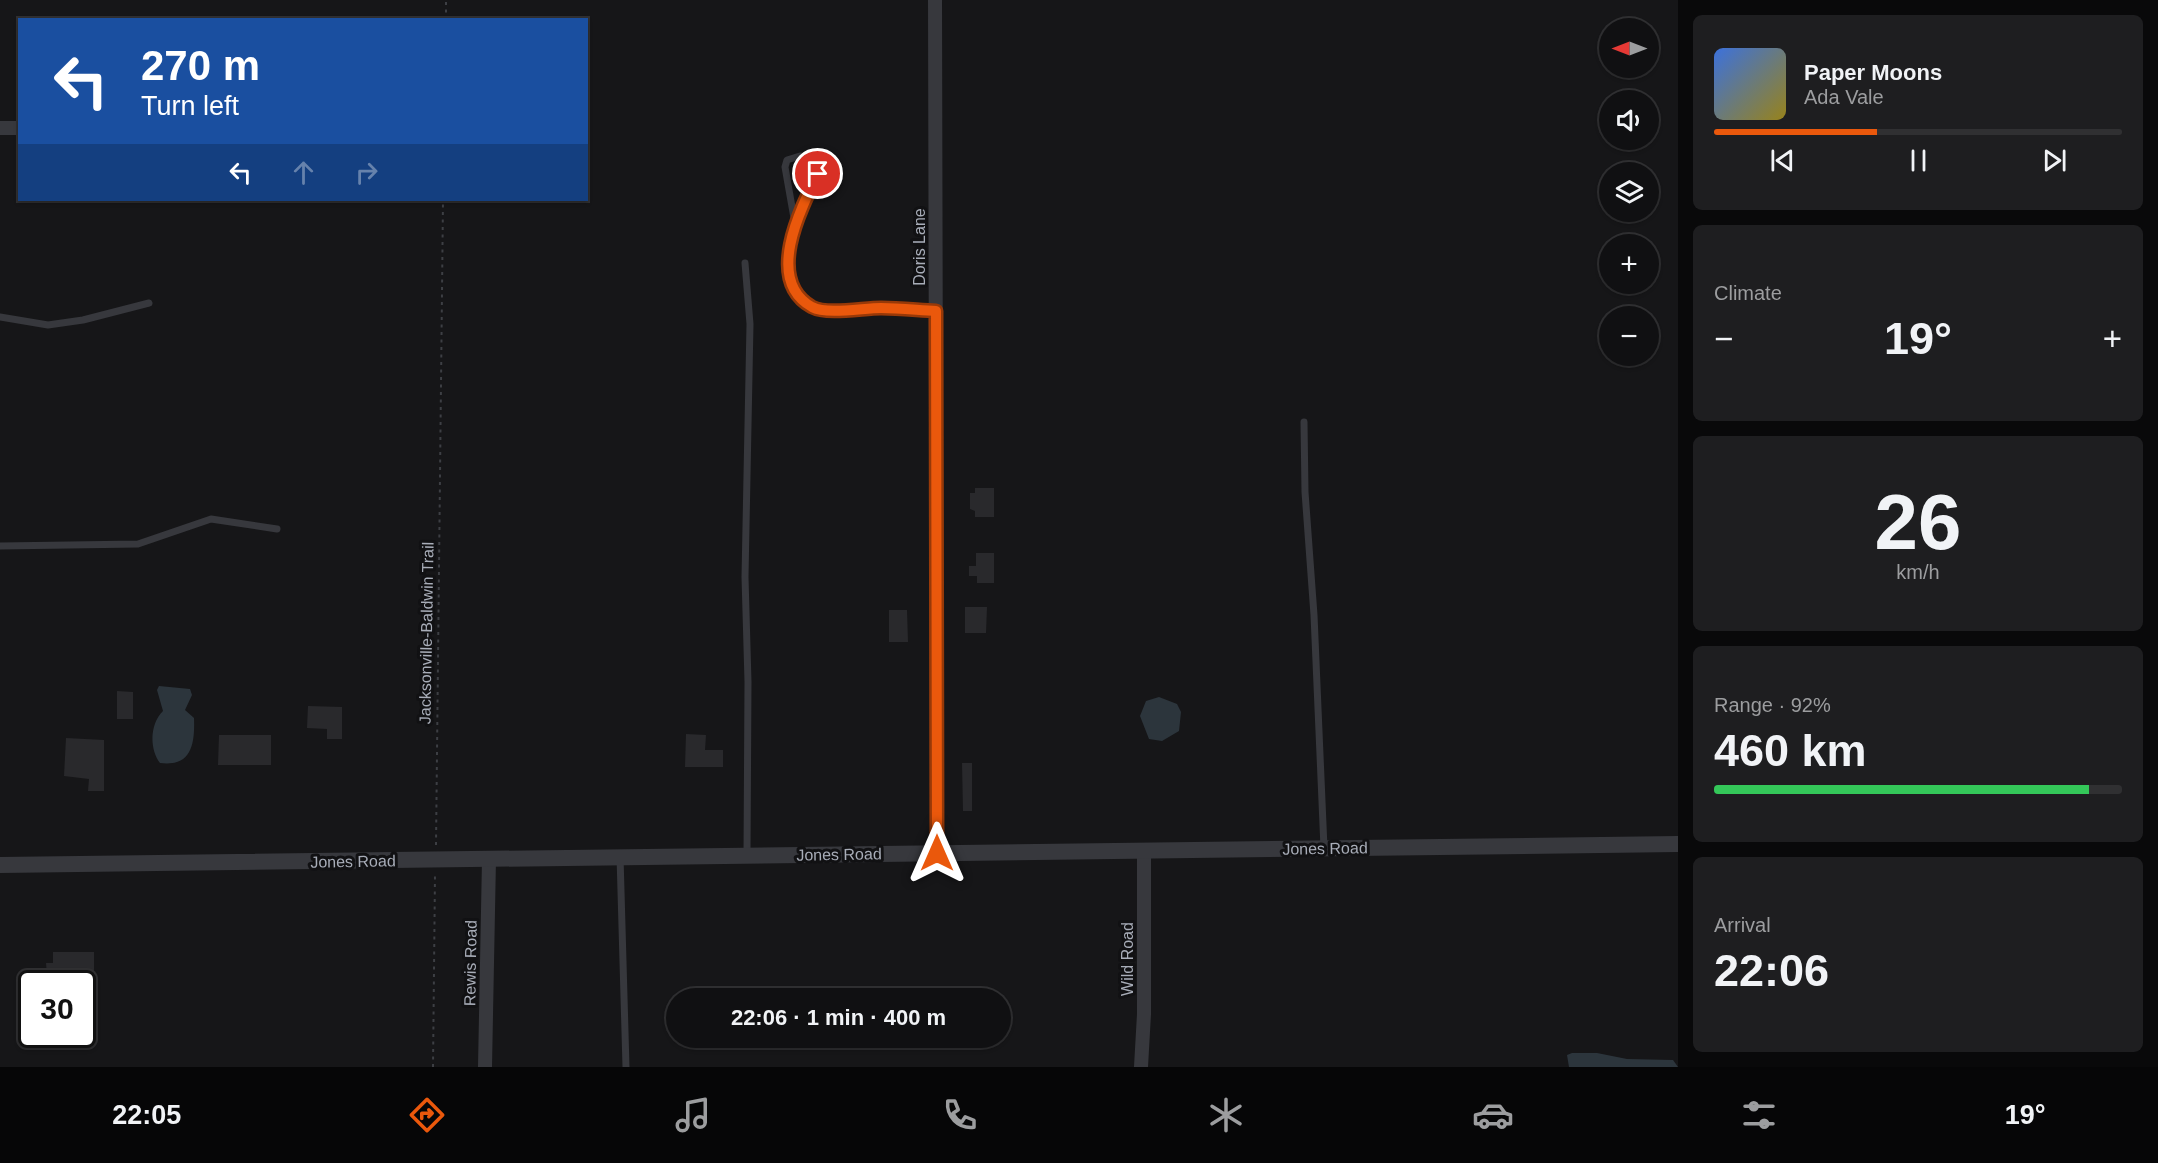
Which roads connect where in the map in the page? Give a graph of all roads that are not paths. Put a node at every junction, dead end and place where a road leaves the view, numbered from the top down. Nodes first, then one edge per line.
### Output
1 (935, 0) edge
2 (0, 128) edge
3 (18, 128) edge
4 (795, 224) junction
5 (744, 263) dead end
6 (149, 303) dead end
7 (936, 311) junction
8 (0, 317) edge
9 (1304, 422) dead end
10 (277, 529) dead end
11 (0, 546) edge
12 (1678, 844) edge
13 (1323, 848) junction
14 (1144, 851) junction
15 (937, 853) junction
16 (747, 855) junction
17 (620, 856) junction
18 (489, 859) junction
19 (0, 865) edge
20 (484, 1067) edge
21 (626, 1067) edge
22 (1141, 1067) edge

1 - 7 street, Doris Lane
2 - 3 street
4 - 4 lane
4 - 7 lane
5 - 16 lane
6 - 8 lane
7 - 15 street, Doris Lane
9 - 13 lane
10 - 11 lane
12 - 13 street, Jones Road
13 - 14 street, Jones Road
14 - 15 street, Jones Road
14 - 22 street, Wild Road
15 - 16 street, Jones Road
16 - 17 street, Jones Road
17 - 18 street, Jones Road
17 - 21 lane
18 - 19 street, Jones Road
18 - 20 street, Rewis Road

